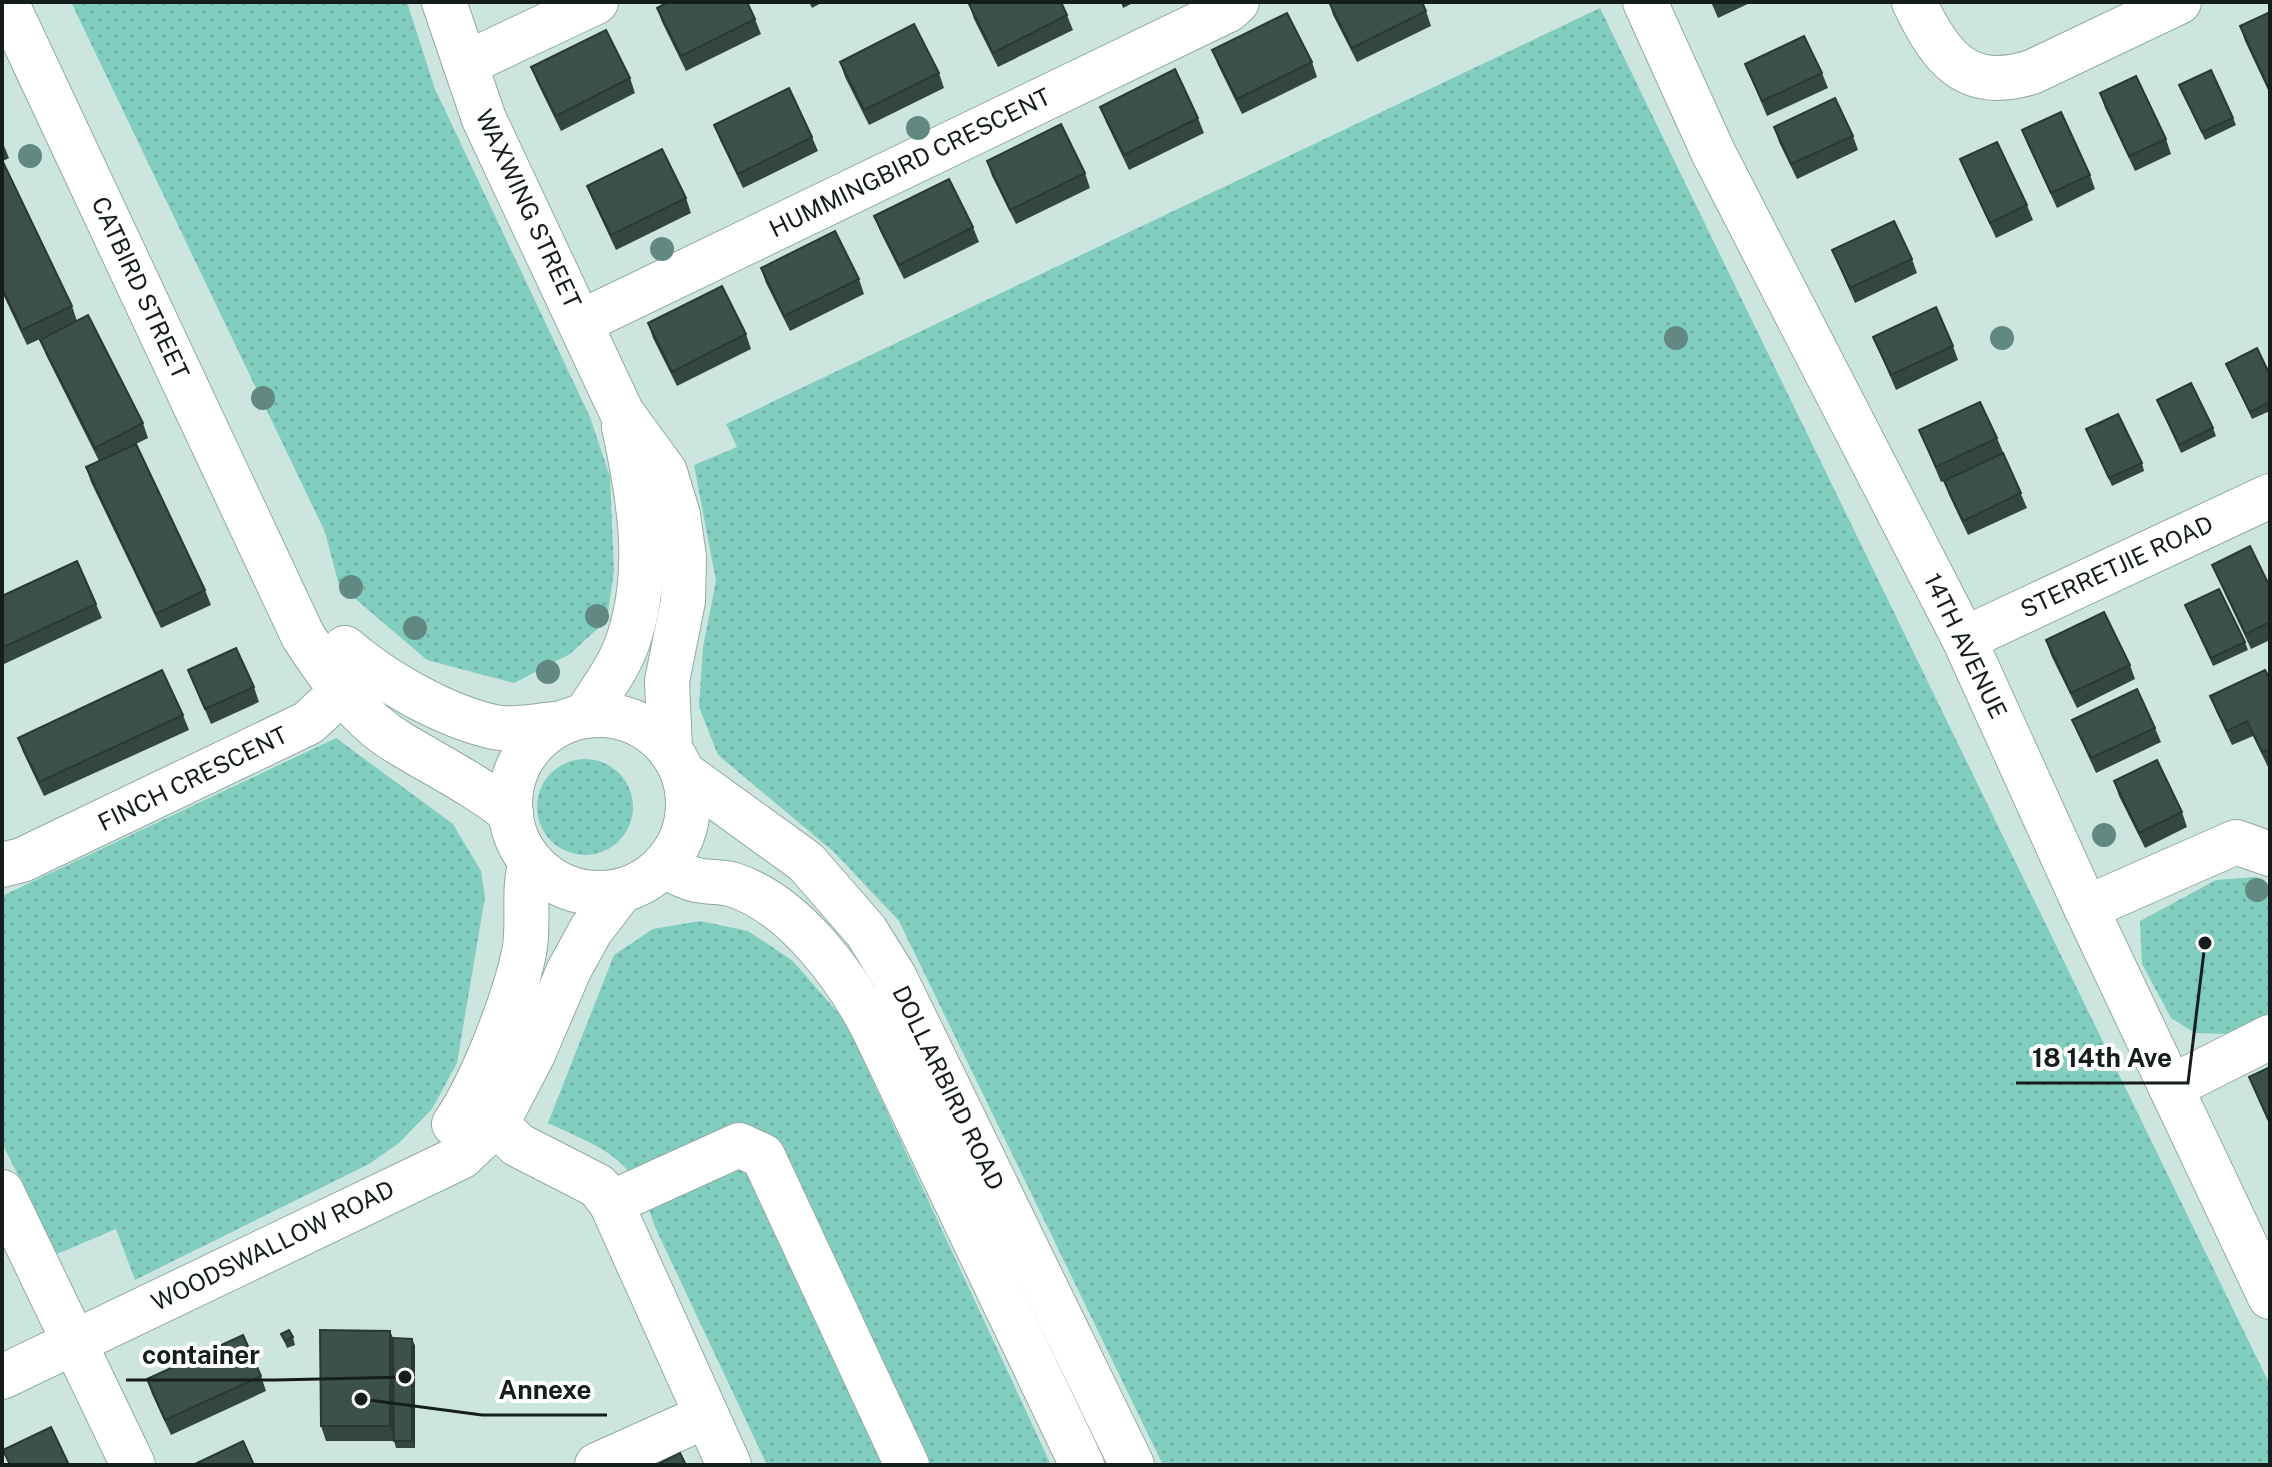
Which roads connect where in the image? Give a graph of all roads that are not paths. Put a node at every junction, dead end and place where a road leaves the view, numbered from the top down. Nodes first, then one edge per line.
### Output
1 (6, 2) edge
2 (444, 2) edge
3 (596, 2) edge
4 (1237, 2) edge
5 (1645, 2) edge
6 (1914, 2) edge
7 (2179, 2) edge
8 (465, 64) junction
9 (581, 322) junction
10 (622, 413) junction
11 (2270, 496) edge
12 (1964, 639) junction
13 (354, 680) junction
14 (571, 720) junction
15 (676, 762) junction
16 (511, 813) junction
17 (2270, 854) edge
18 (531, 862) junction
19 (2, 865) edge
20 (663, 866) junction
21 (621, 891) junction
22 (2086, 908) junction
23 (2270, 1037) edge
24 (2171, 1087) junction
25 (484, 1112) junction
26 (2, 1192) edge
27 (611, 1203) junction
28 (2270, 1297) edge
29 (74, 1342) junction
30 (2, 1377) edge
31 (706, 1416) junction
32 (133, 1465) edge
33 (597, 1465) edge
34 (729, 1465) edge
35 (907, 1465) edge
36 (1082, 1465) edge
37 (1132, 1465) edge

1 - 13 street, CATBIRD STREET
2 - 8 street, WAXWING STREET
3 - 8 street
4 - 9 street, HUMMINGBIRD CRESCENT
5 - 12 street, 14TH AVENUE
6 - 7 street
8 - 9 street, WAXWING STREET
9 - 10 street, WAXWING STREET
10 - 14 street, WAXWING STREET
10 - 15 street, WAXWING STREET
11 - 12 street, STERRETJIE ROAD
12 - 22 street, 14TH AVENUE
13 - 14 street, CATBIRD STREET
13 - 16 street, CATBIRD STREET
13 - 19 street, FINCH CRESCENT
14 - 15 street
14 - 16 street
15 - 20 street
15 - 37 street, DOLLARBIRD ROAD
16 - 18 street
17 - 22 street
18 - 21 street
18 - 25 street, WOODSWALLOW ROAD
20 - 21 street
20 - 36 street, DOLLARBIRD ROAD
21 - 25 street, WOODSWALLOW ROAD
22 - 24 street, 14TH AVENUE
23 - 24 street
24 - 28 street, 14TH AVENUE
25 - 27 street
25 - 29 street, WOODSWALLOW ROAD
26 - 29 street
27 - 31 street
27 - 35 street
29 - 30 street, WOODSWALLOW ROAD
29 - 32 street
31 - 33 street
31 - 34 street

